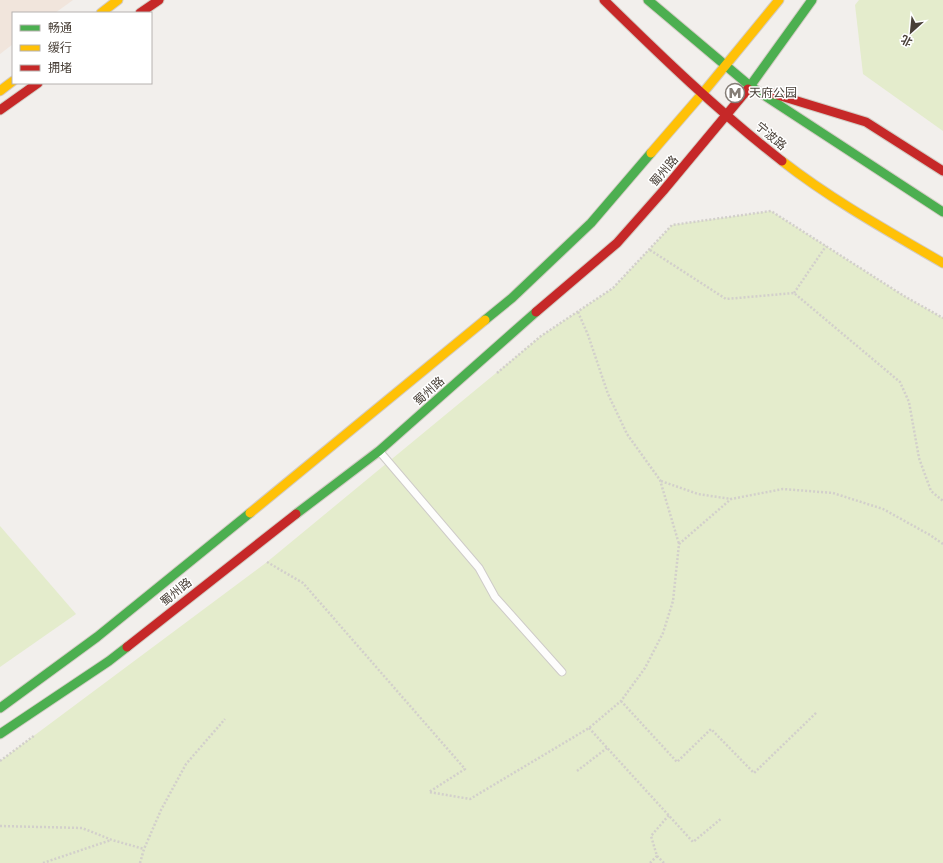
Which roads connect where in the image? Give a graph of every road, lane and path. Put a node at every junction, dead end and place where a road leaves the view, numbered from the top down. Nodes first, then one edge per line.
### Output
1 (118, 0) edge
2 (159, 0) edge
3 (604, 0) edge
4 (648, 0) edge
5 (779, 0) edge
6 (812, 0) edge
7 (102, 12) edge
8 (141, 12) edge
9 (725, 65) junction
10 (12, 82) edge
11 (37, 84) edge
12 (750, 86) junction
13 (0, 91) edge
14 (702, 94) junction
15 (0, 110) edge
16 (727, 115) junction
17 (943, 171) edge
18 (943, 212) edge
19 (826, 246) junction
20 (650, 250) junction
21 (943, 263) edge
22 (794, 293) junction
23 (578, 312) junction
24 (943, 318) edge
25 (492, 376) dead end
26 (379, 451) junction
27 (660, 480) junction
28 (731, 499) junction
29 (943, 501) edge
30 (678, 544) junction
31 (943, 544) edge
32 (274, 557) dead end
33 (267, 562) junction
34 (262, 566) dead end
35 (562, 672) dead end
36 (621, 701) junction
37 (0, 708) edge
38 (817, 712) dead end
39 (225, 719) dead end
40 (589, 728) junction
41 (37, 733) dead end
42 (0, 734) edge
43 (607, 748) junction
44 (0, 761) edge
45 (577, 771) dead end
46 (668, 815) junction
47 (722, 818) dead end
48 (0, 826) edge
49 (112, 840) junction
50 (144, 849) junction
51 (657, 856) junction
52 (43, 863) edge
53 (140, 863) edge
54 (650, 863) edge
55 (664, 863) edge

1 - 7 main road
2 - 8 main road
3 - 14 main road, 宁波路
4 - 9 main road
5 - 9 main road, 蜀州路
6 - 12 main road, 蜀州路
9 - 12 main road
9 - 14 main road, 蜀州路
10 - 13 main road
11 - 15 main road
12 - 16 main road, 蜀州路
12 - 17 main road
12 - 18 main road
14 - 16 main road, 宁波路
14 - 37 main road, 蜀州路
16 - 21 main road, 宁波路
16 - 26 main road, 蜀州路
19 - 20 path
19 - 22 path
19 - 24 path
20 - 22 path
20 - 23 path
22 - 29 path
23 - 25 path
23 - 27 path
26 - 35 lane
26 - 42 main road, 蜀州路
27 - 28 path
27 - 30 path
28 - 30 path
28 - 31 path
30 - 36 path
32 - 33 path
33 - 34 path
33 - 40 path
36 - 38 path
36 - 40 path
39 - 50 path
40 - 43 path
41 - 44 path
43 - 45 path
43 - 46 path
46 - 47 path
46 - 51 path
48 - 49 path
49 - 50 path
49 - 52 path
50 - 53 path
51 - 54 path
51 - 55 path

